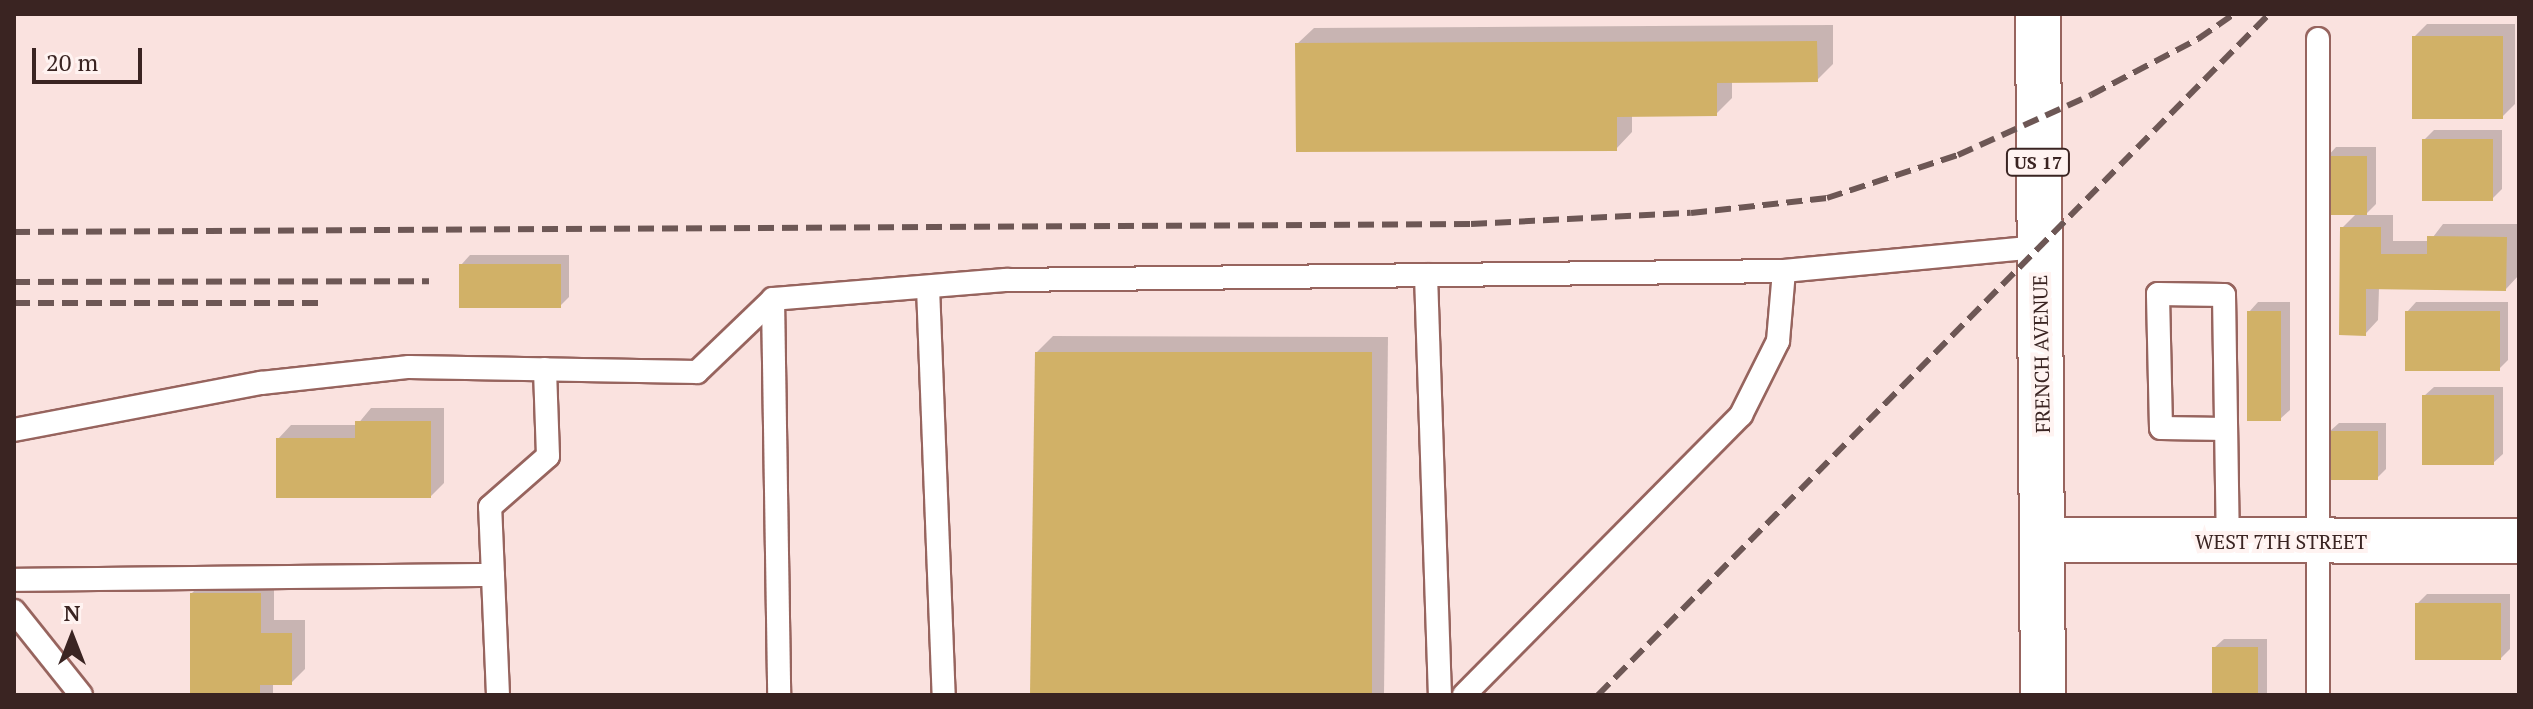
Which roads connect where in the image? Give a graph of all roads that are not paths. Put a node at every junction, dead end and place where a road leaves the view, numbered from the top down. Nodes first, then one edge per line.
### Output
1 (2038, 14) edge
2 (2318, 39) dead end
3 (2039, 247) junction
4 (1784, 271) junction
5 (1426, 275) junction
6 (928, 287) junction
7 (773, 299) junction
8 (545, 369) junction
9 (2226, 429) junction
10 (14, 430) edge
11 (2042, 540) junction
12 (2228, 540) junction
13 (2315, 541) junction
14 (2519, 541) edge
15 (493, 575) junction
16 (14, 580) edge
17 (14, 611) edge
18 (81, 695) edge
19 (498, 695) edge
20 (779, 695) edge
21 (944, 695) edge
22 (1440, 695) edge
23 (1464, 695) edge
24 (2043, 695) edge
25 (2318, 695) edge

1 - 3 main road, FRENCH AVENUE / US 17
2 - 13 lane
3 - 4 lane
3 - 11 main road, FRENCH AVENUE / US 17
4 - 5 lane
4 - 23 lane
5 - 6 lane
5 - 22 lane
6 - 7 lane
6 - 21 lane
7 - 8 lane
7 - 20 lane
8 - 10 lane
8 - 15 lane
9 - 9 lane
9 - 12 lane
11 - 12 main road, WEST 7TH STREET
11 - 24 main road, FRENCH AVENUE / US 17
12 - 13 main road, WEST 7TH STREET
13 - 14 main road, WEST 7TH STREET
13 - 25 lane
15 - 16 lane
15 - 19 lane
17 - 18 lane

